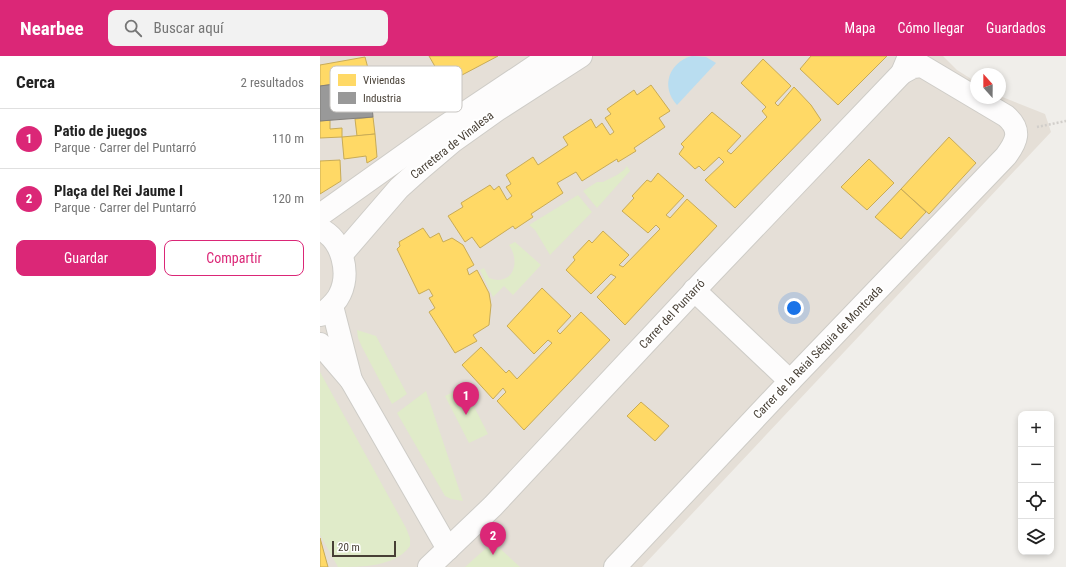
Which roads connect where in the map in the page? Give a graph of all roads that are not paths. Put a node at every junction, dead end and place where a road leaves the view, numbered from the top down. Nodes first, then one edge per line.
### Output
1 (550, 56) edge
2 (581, 56) edge
3 (905, 65) edge
4 (320, 215) edge
5 (320, 229) edge
6 (342, 254) junction
7 (694, 290) junction
8 (326, 311) edge
9 (320, 344) edge
10 (351, 380) junction
11 (790, 381) junction
12 (448, 549) junction
13 (428, 567) edge
14 (615, 567) edge

1 - 4 street, Carretera de Vinalesa
2 - 6 street, Carretera de Vinalesa
3 - 7 street, Carrer del Puntarró
3 - 11 street, Carrer de la Reial Séquia de Montcada
5 - 6 street
6 - 8 street
7 - 11 street
7 - 12 street, Carrer del Puntarró
8 - 10 street
9 - 10 street
10 - 12 street
11 - 14 street, Carrer de la Reial Séquia de Montcada
12 - 13 street, Carrer del Puntarró

